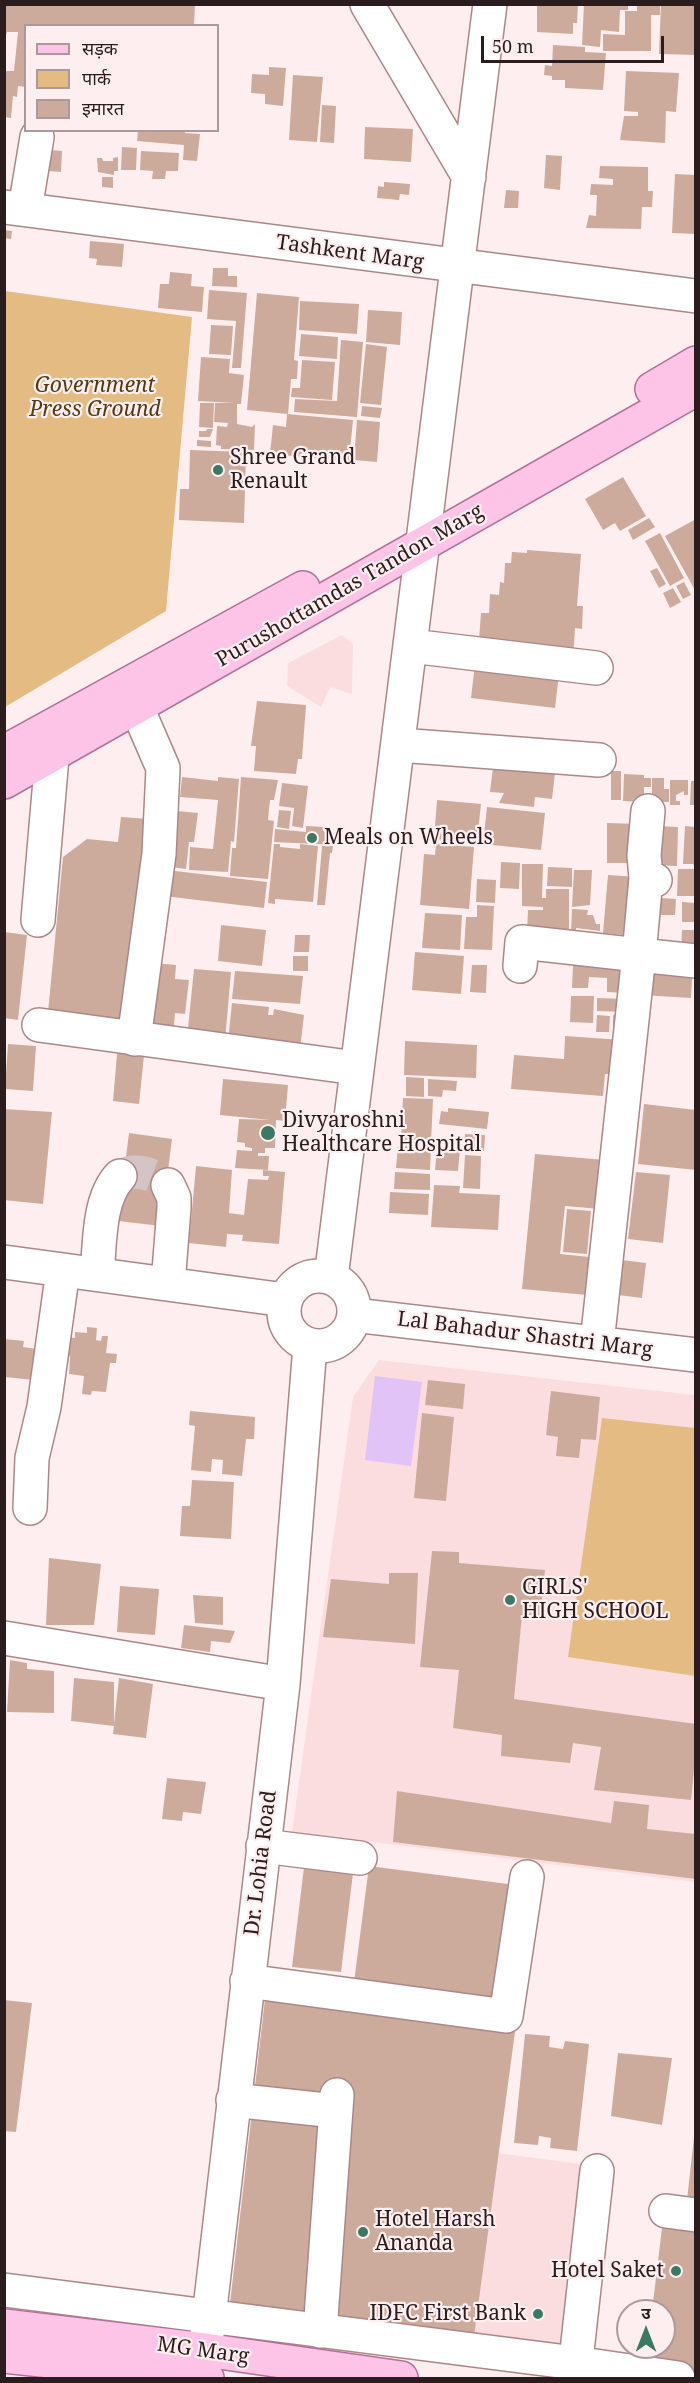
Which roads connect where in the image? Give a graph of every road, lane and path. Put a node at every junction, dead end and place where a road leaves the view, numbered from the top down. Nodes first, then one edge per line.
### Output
1 (490, 4) edge
2 (372, 7) edge
3 (37, 137) dead end
4 (469, 177) junction
5 (15, 208) edge
6 (458, 268) junction
7 (696, 296) edge
8 (696, 363) edge
9 (696, 389) edge
10 (425, 532) junction
11 (411, 646) junction
12 (596, 668) dead end
13 (137, 708) junction
14 (399, 745) junction
15 (4, 752) edge
16 (52, 757) junction
17 (599, 760) dead end
18 (4, 782) edge
19 (648, 812) dead end
20 (38, 920) dead end
21 (639, 954) junction
22 (696, 961) edge
23 (520, 966) dead end
24 (39, 1025) dead end
25 (134, 1040) junction
26 (356, 1068) junction
27 (120, 1176) dead end
28 (168, 1185) dead end
29 (4, 1262) edge
30 (63, 1270) junction
31 (98, 1274) junction
32 (331, 1278) junction
33 (168, 1284) junction
34 (285, 1300) junction
35 (354, 1315) junction
36 (597, 1343) junction
37 (310, 1346) junction
38 (696, 1355) edge
39 (30, 1508) dead end
40 (4, 1638) edge
41 (283, 1684) junction
42 (263, 1846) junction
43 (360, 1858) dead end
44 (527, 1877) dead end
45 (247, 1981) junction
46 (233, 2100) junction
47 (597, 2171) dead end
48 (4, 2290) edge
49 (210, 2315) junction
50 (4, 2326) edge
51 (320, 2331) junction
52 (4, 2356) edge
53 (204, 2371) edge
54 (574, 2371) edge
55 (401, 2379) edge
56 (678, 2379) edge

1 - 4 street
2 - 4 street
3 - 5 street
4 - 6 street
5 - 6 street, Tashkent Marg
6 - 7 street, Tashkent Marg
6 - 10 street
8 - 10 main road
9 - 10 main road, Purushottamdas Tandon Marg
10 - 11 street
10 - 13 main road, Purushottamdas Tandon Marg
10 - 15 main road
11 - 12 street
11 - 14 street
13 - 16 main road, Purushottamdas Tandon Marg
13 - 25 street
14 - 17 street
14 - 26 street
16 - 18 main road, Purushottamdas Tandon Marg
16 - 20 street
19 - 21 street
21 - 22 street
21 - 23 street
21 - 36 street
24 - 25 street
25 - 26 street
26 - 32 street
27 - 31 street
28 - 33 street
29 - 30 street
30 - 31 street
30 - 39 street
31 - 33 street
32 - 34 street
32 - 35 street
33 - 34 street
34 - 37 street
35 - 36 street, Lal Bahadur Shastri Marg
35 - 37 street
36 - 38 street, Lal Bahadur Shastri Marg
37 - 41 street, Dr. Lohia Road
40 - 41 street
41 - 42 street, Dr. Lohia Road
42 - 43 street
42 - 45 street, Dr. Lohia Road
44 - 45 street
45 - 46 street, Dr. Lohia Road
46 - 49 street, Dr. Lohia Road
46 - 51 street
47 - 54 street
48 - 49 street
49 - 51 street
49 - 53 street, Dr. Lohia Road
50 - 53 main road, MG Marg
51 - 54 street
52 - 53 main road, MG Marg
53 - 55 main road, MG Marg
54 - 56 street

